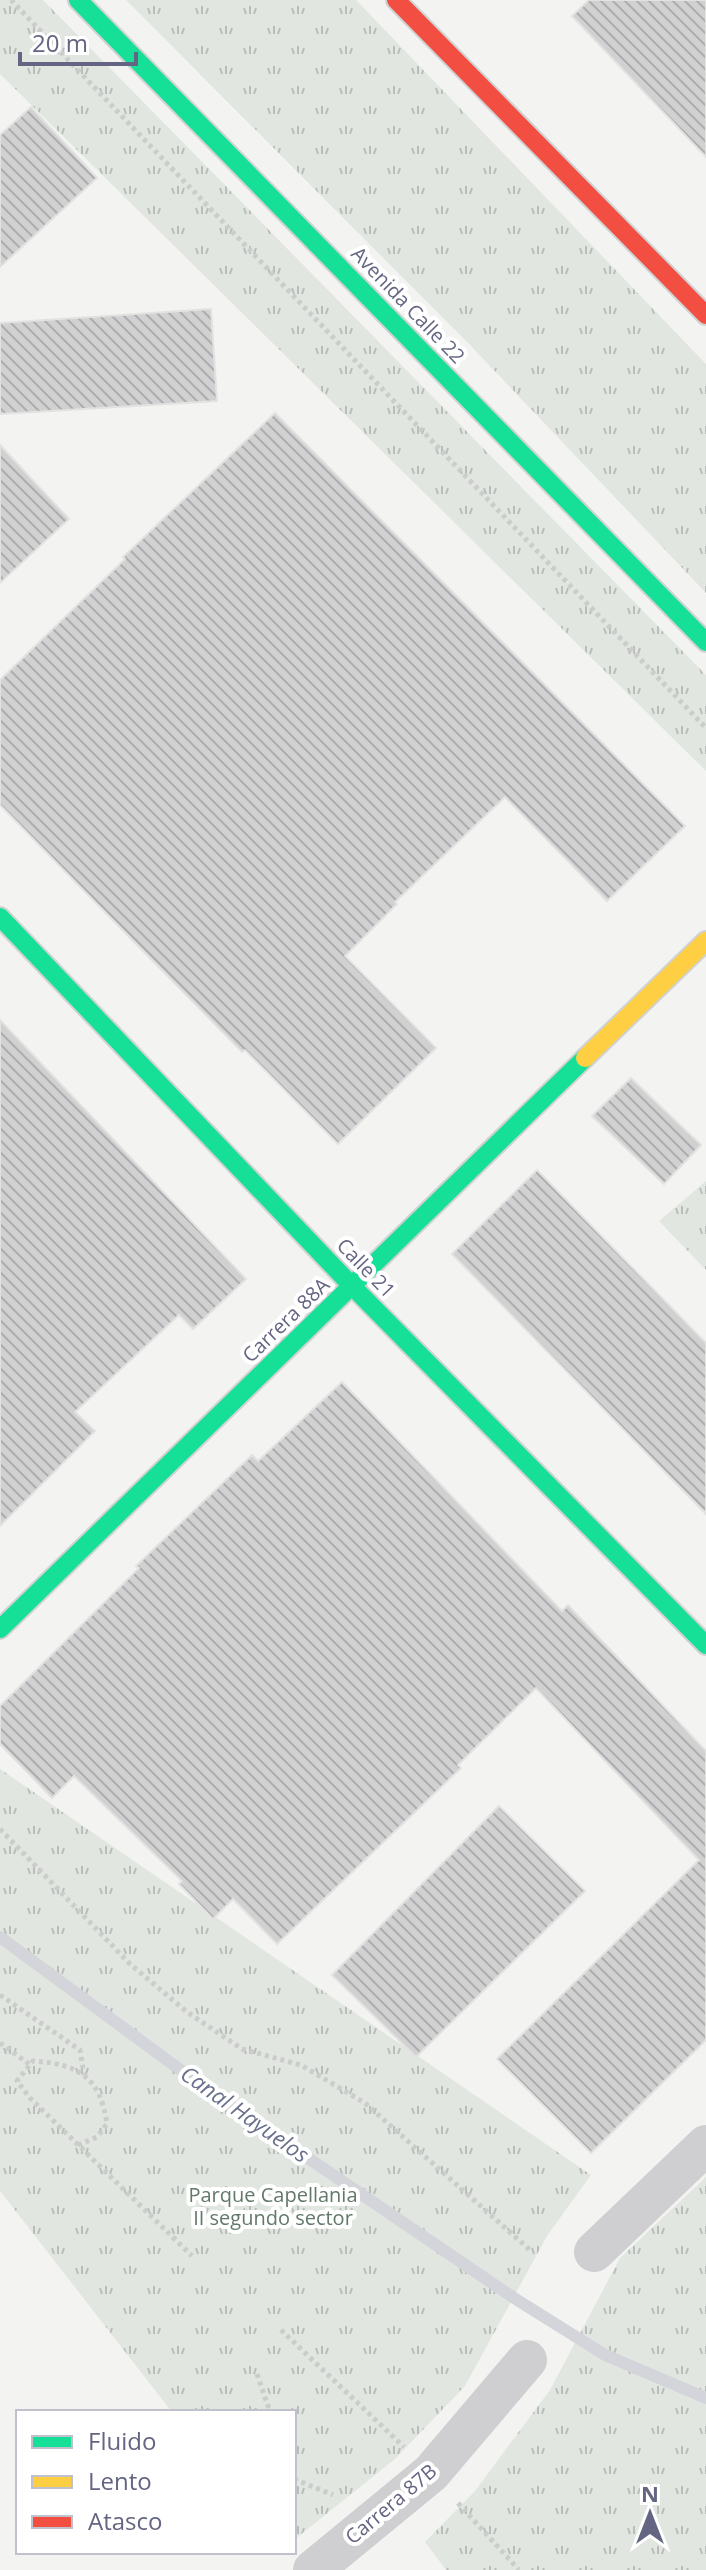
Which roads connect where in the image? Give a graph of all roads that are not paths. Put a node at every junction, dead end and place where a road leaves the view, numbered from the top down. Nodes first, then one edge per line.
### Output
1 (78, 0) edge
2 (396, 0) edge
3 (706, 315) edge
4 (706, 642) edge
5 (0, 917) edge
6 (706, 941) edge
7 (352, 1286) junction
8 (0, 1629) edge
9 (706, 1645) edge
10 (706, 2145) edge
11 (594, 2252) dead end
12 (527, 2360) dead end
13 (313, 2570) edge

1 - 4 street, Avenida Calle 22
2 - 3 street
5 - 7 street, Calle 21
6 - 7 street, Carrera 88A
7 - 8 street, Carrera 88A
7 - 9 street, Calle 21
10 - 11 street
12 - 13 street, Carrera 87B

